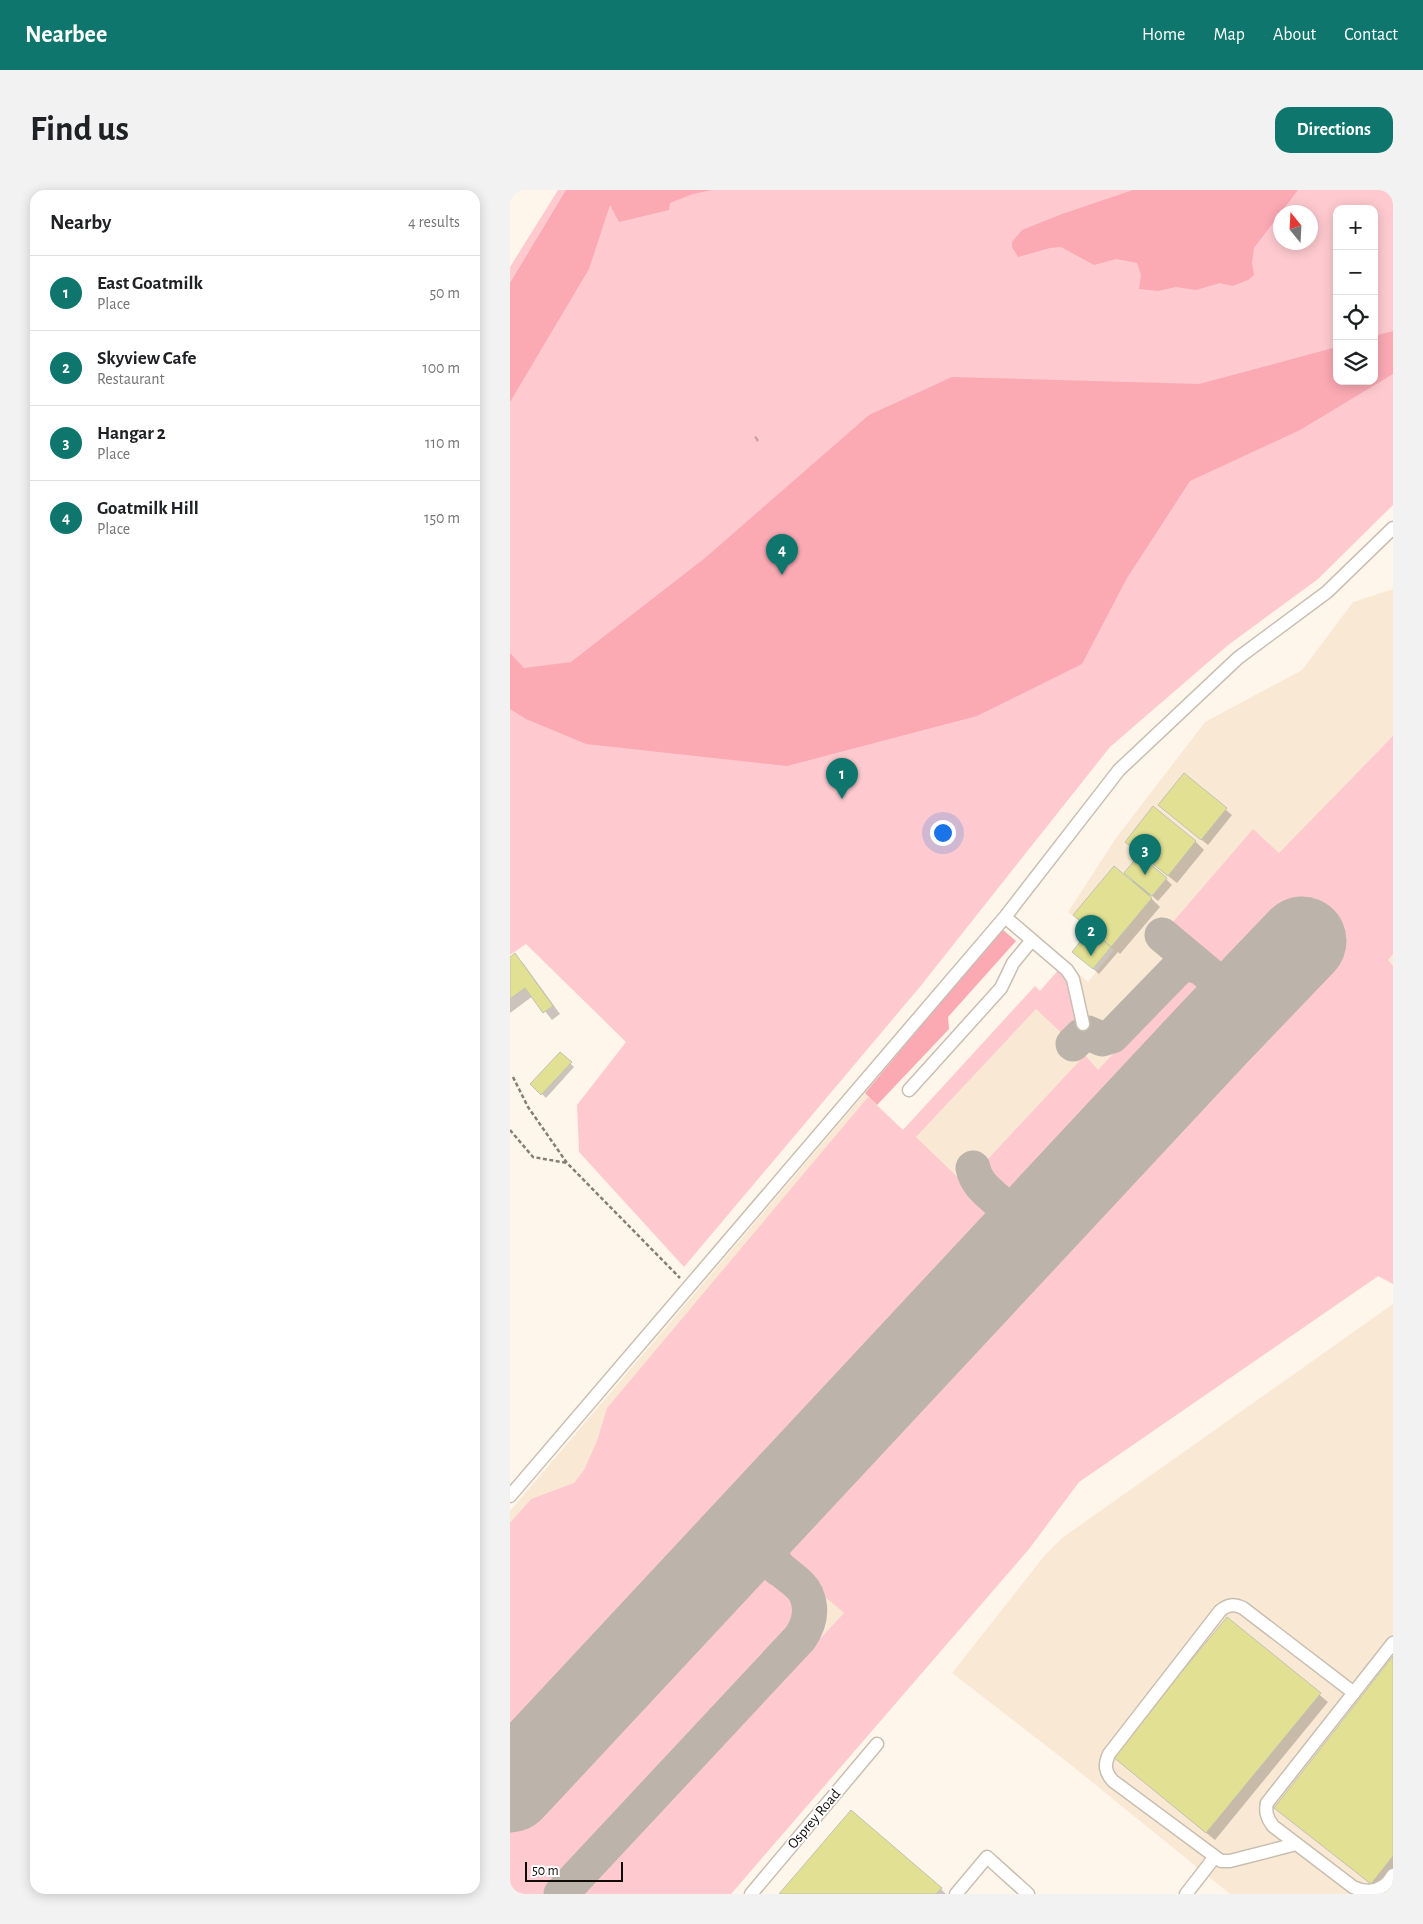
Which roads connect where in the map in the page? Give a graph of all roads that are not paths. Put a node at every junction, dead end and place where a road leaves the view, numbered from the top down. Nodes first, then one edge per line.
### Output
1 (1393, 528) edge
2 (1005, 917) junction
3 (1032, 940) junction
4 (1083, 1024) dead end
5 (909, 1090) dead end
6 (510, 1496) edge
7 (1393, 1643) edge
8 (1354, 1693) junction
9 (877, 1744) dead end
10 (1296, 1844) junction
11 (1214, 1858) junction
12 (1393, 1875) edge
13 (751, 1894) edge
14 (956, 1894) edge
15 (1028, 1894) edge
16 (1186, 1894) edge

1 - 2 street
2 - 3 street
2 - 6 street
3 - 4 street
3 - 5 street
7 - 8 street
8 - 10 street
8 - 11 street
9 - 13 street, Osprey Road
10 - 11 street
10 - 12 street
11 - 16 street
14 - 15 street

